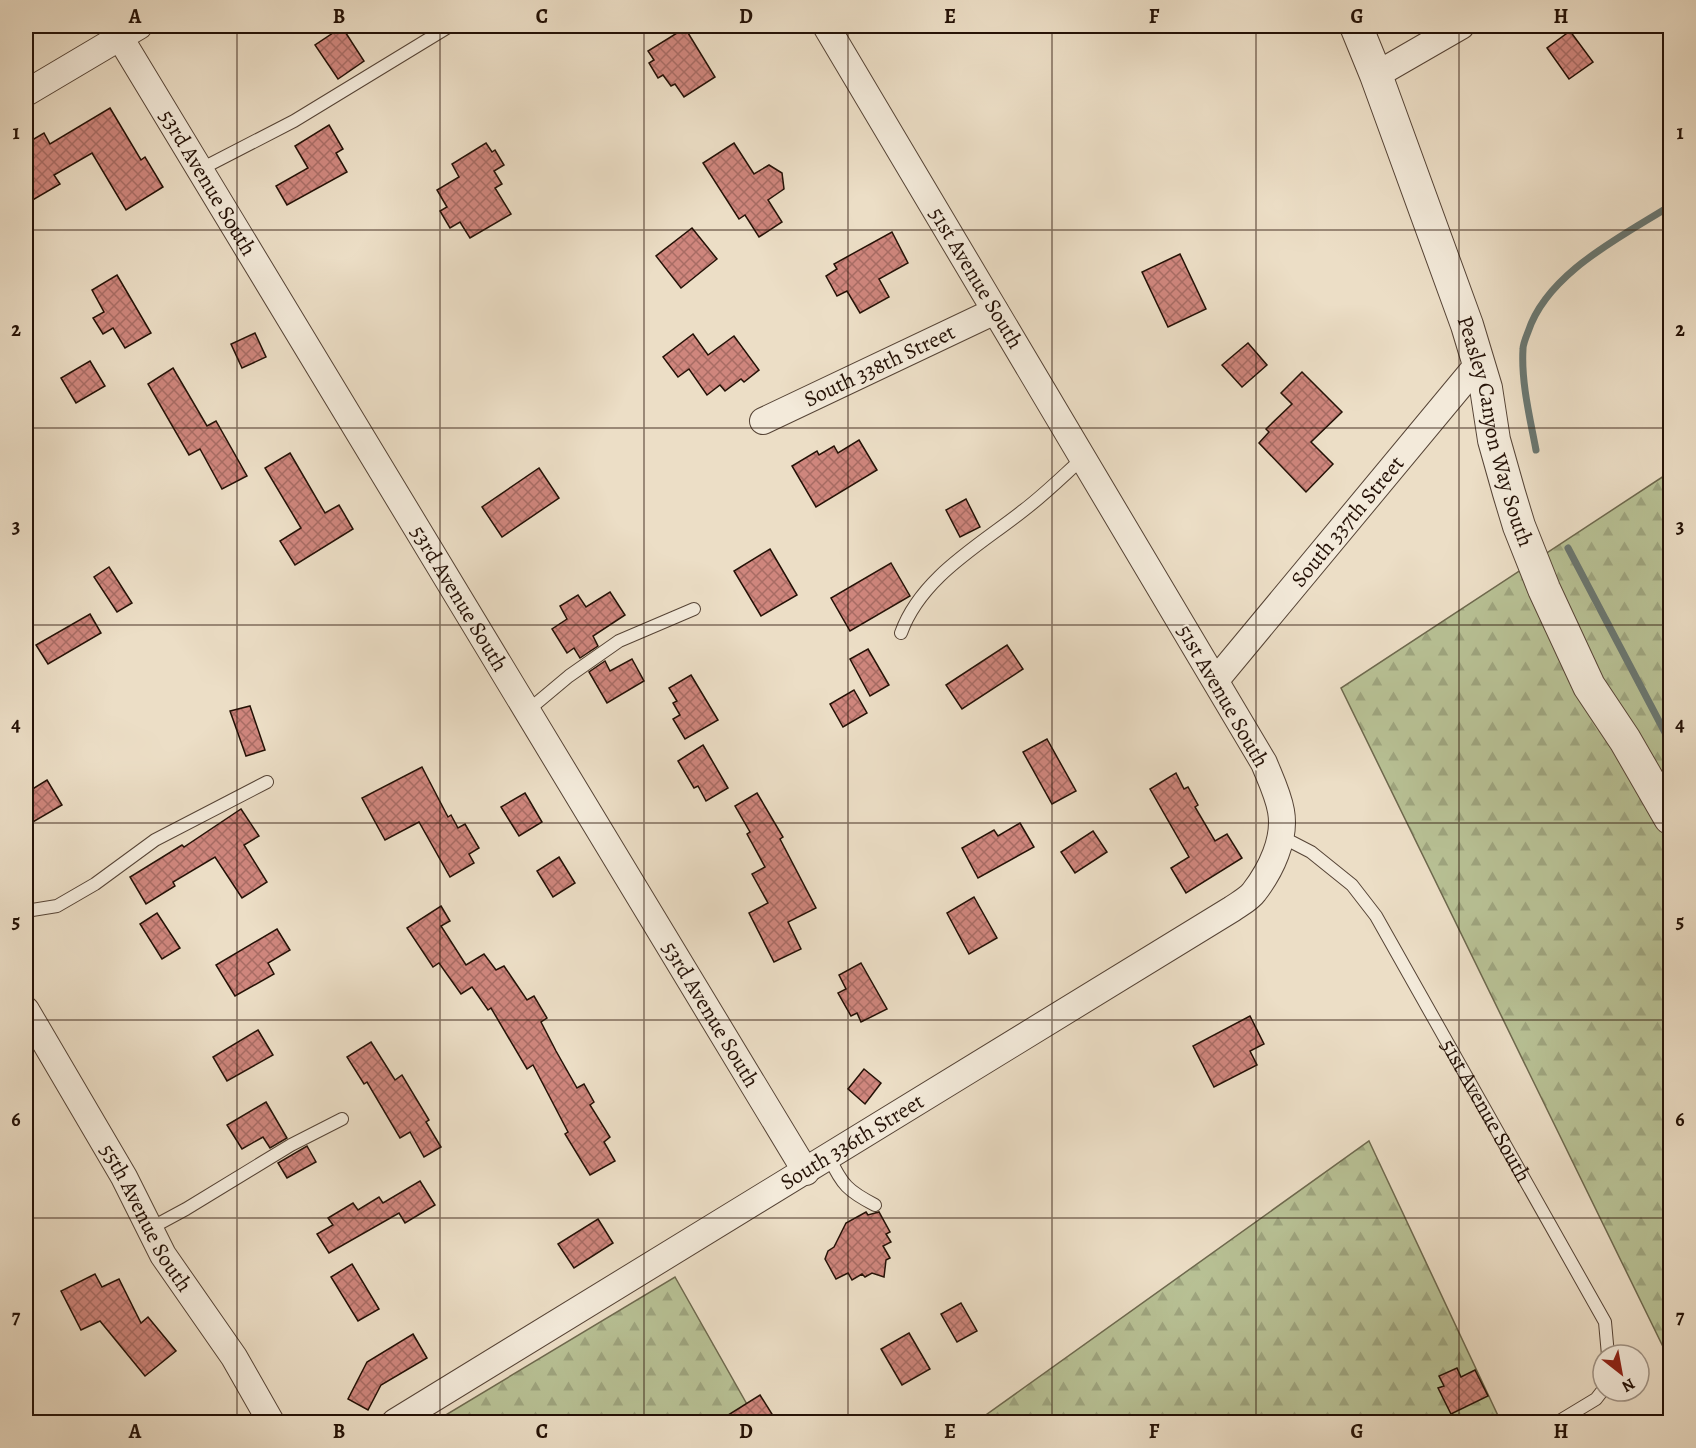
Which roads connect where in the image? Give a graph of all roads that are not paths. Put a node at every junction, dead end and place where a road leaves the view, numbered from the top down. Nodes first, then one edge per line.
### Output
1 (450, 26) edge
2 (826, 26) edge
3 (1356, 26) edge
4 (1461, 26) edge
5 (124, 29) edge
6 (1376, 75) junction
7 (26, 93) edge
8 (199, 170) junction
9 (995, 311) junction
10 (1479, 363) junction
11 (763, 422) dead end
12 (1083, 458) junction
13 (694, 609) dead end
14 (901, 633) dead end
15 (1216, 680) junction
16 (526, 712) junction
17 (267, 782) dead end
18 (1671, 818) edge
19 (1282, 837) junction
20 (26, 911) edge
21 (26, 1010) edge
22 (342, 1119) dead end
23 (829, 1157) junction
24 (806, 1172) junction
25 (875, 1205) dead end
26 (149, 1229) junction
27 (1607, 1343) edge
28 (1591, 1402) edge
29 (271, 1422) edge
30 (395, 1422) edge
31 (1558, 1422) edge

1 - 8 lane
2 - 9 street, 51st Avenue South
3 - 6 street, Peasley Canyon Way South
4 - 6 street
5 - 7 street
5 - 8 street, 53rd Avenue South
6 - 10 street, Peasley Canyon Way South
8 - 16 street, 53rd Avenue South
9 - 11 street, South 338th Street
9 - 12 street, 51st Avenue South
10 - 15 street, South 337th Street
10 - 18 street, Peasley Canyon Way South
12 - 14 lane
12 - 15 street, 51st Avenue South
13 - 16 lane
15 - 19 street, 51st Avenue South
16 - 24 street, 53rd Avenue South
17 - 20 lane
19 - 23 street, South 336th Street
19 - 27 lane, 51st Avenue South
21 - 26 street, 55th Avenue South
22 - 26 lane
23 - 24 street, South 336th Street
23 - 25 lane
24 - 30 street, South 336th Street
26 - 29 street, 55th Avenue South
28 - 31 lane

